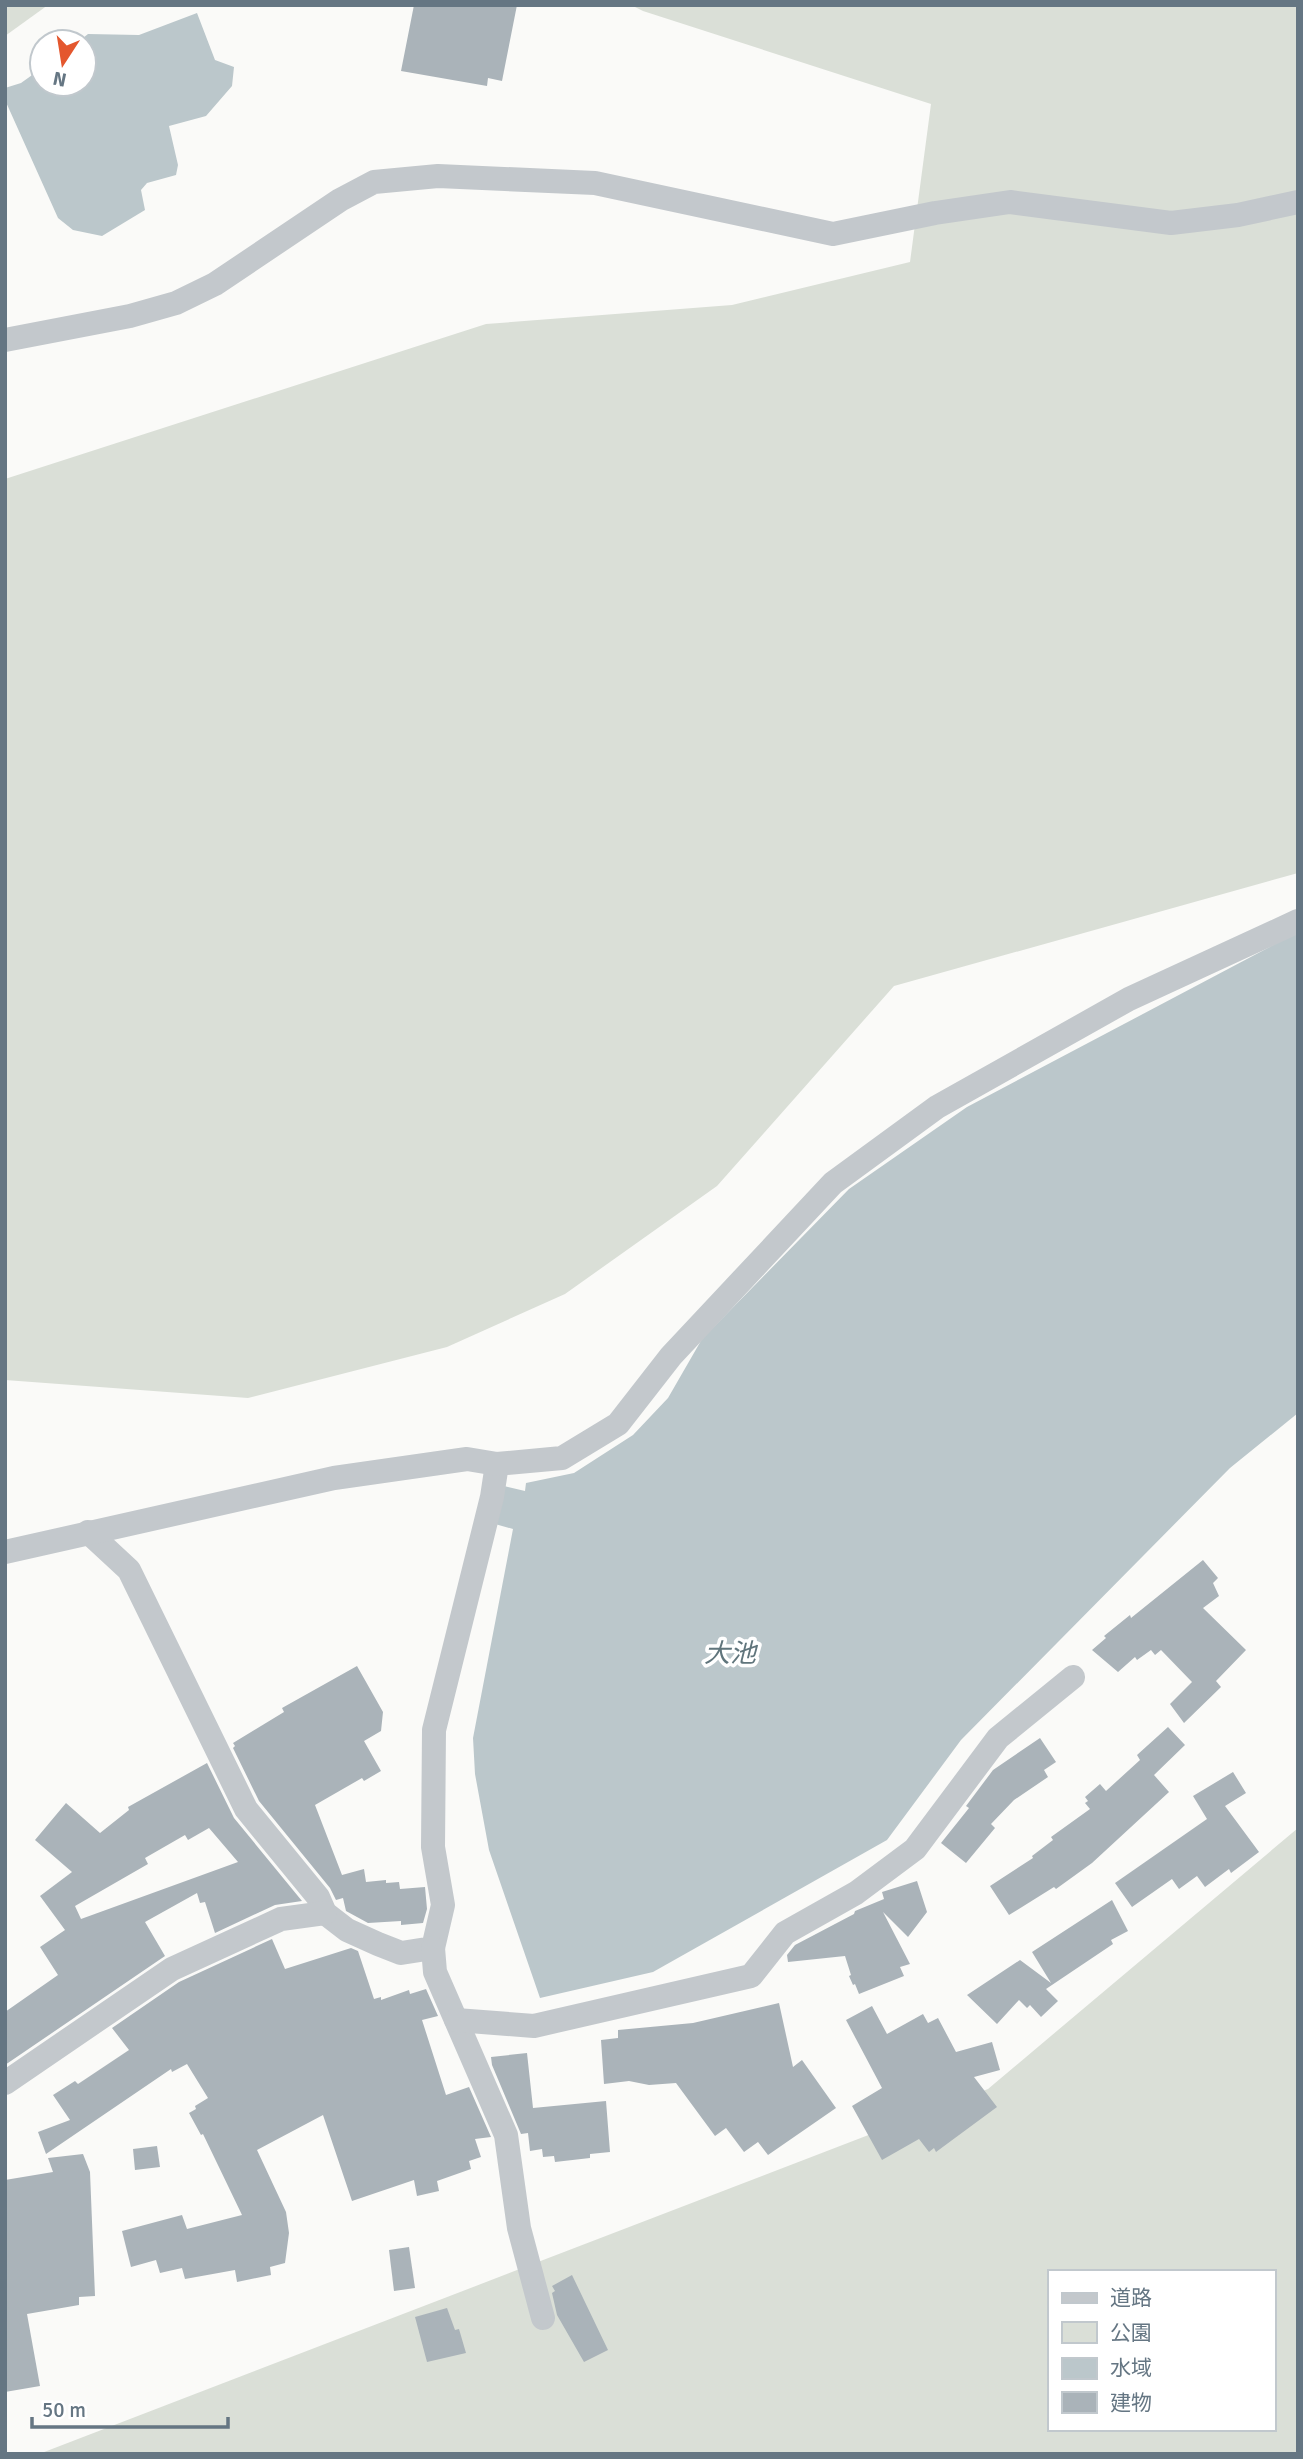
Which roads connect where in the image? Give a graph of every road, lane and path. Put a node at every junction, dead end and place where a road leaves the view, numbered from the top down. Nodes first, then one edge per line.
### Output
1 (1298, 202) edge
2 (5, 340) edge
3 (1298, 921) edge
4 (496, 1464) junction
5 (88, 1532) junction
6 (5, 1552) edge
7 (1073, 1677) dead end
8 (325, 1913) junction
9 (433, 1948) junction
10 (456, 2020) junction
11 (5, 2083) edge
12 (543, 2318) dead end

1 - 2 street
3 - 4 street
4 - 5 street
4 - 9 street
5 - 6 street
5 - 8 street
7 - 10 street
8 - 9 street
8 - 11 street
9 - 10 street
10 - 12 street

